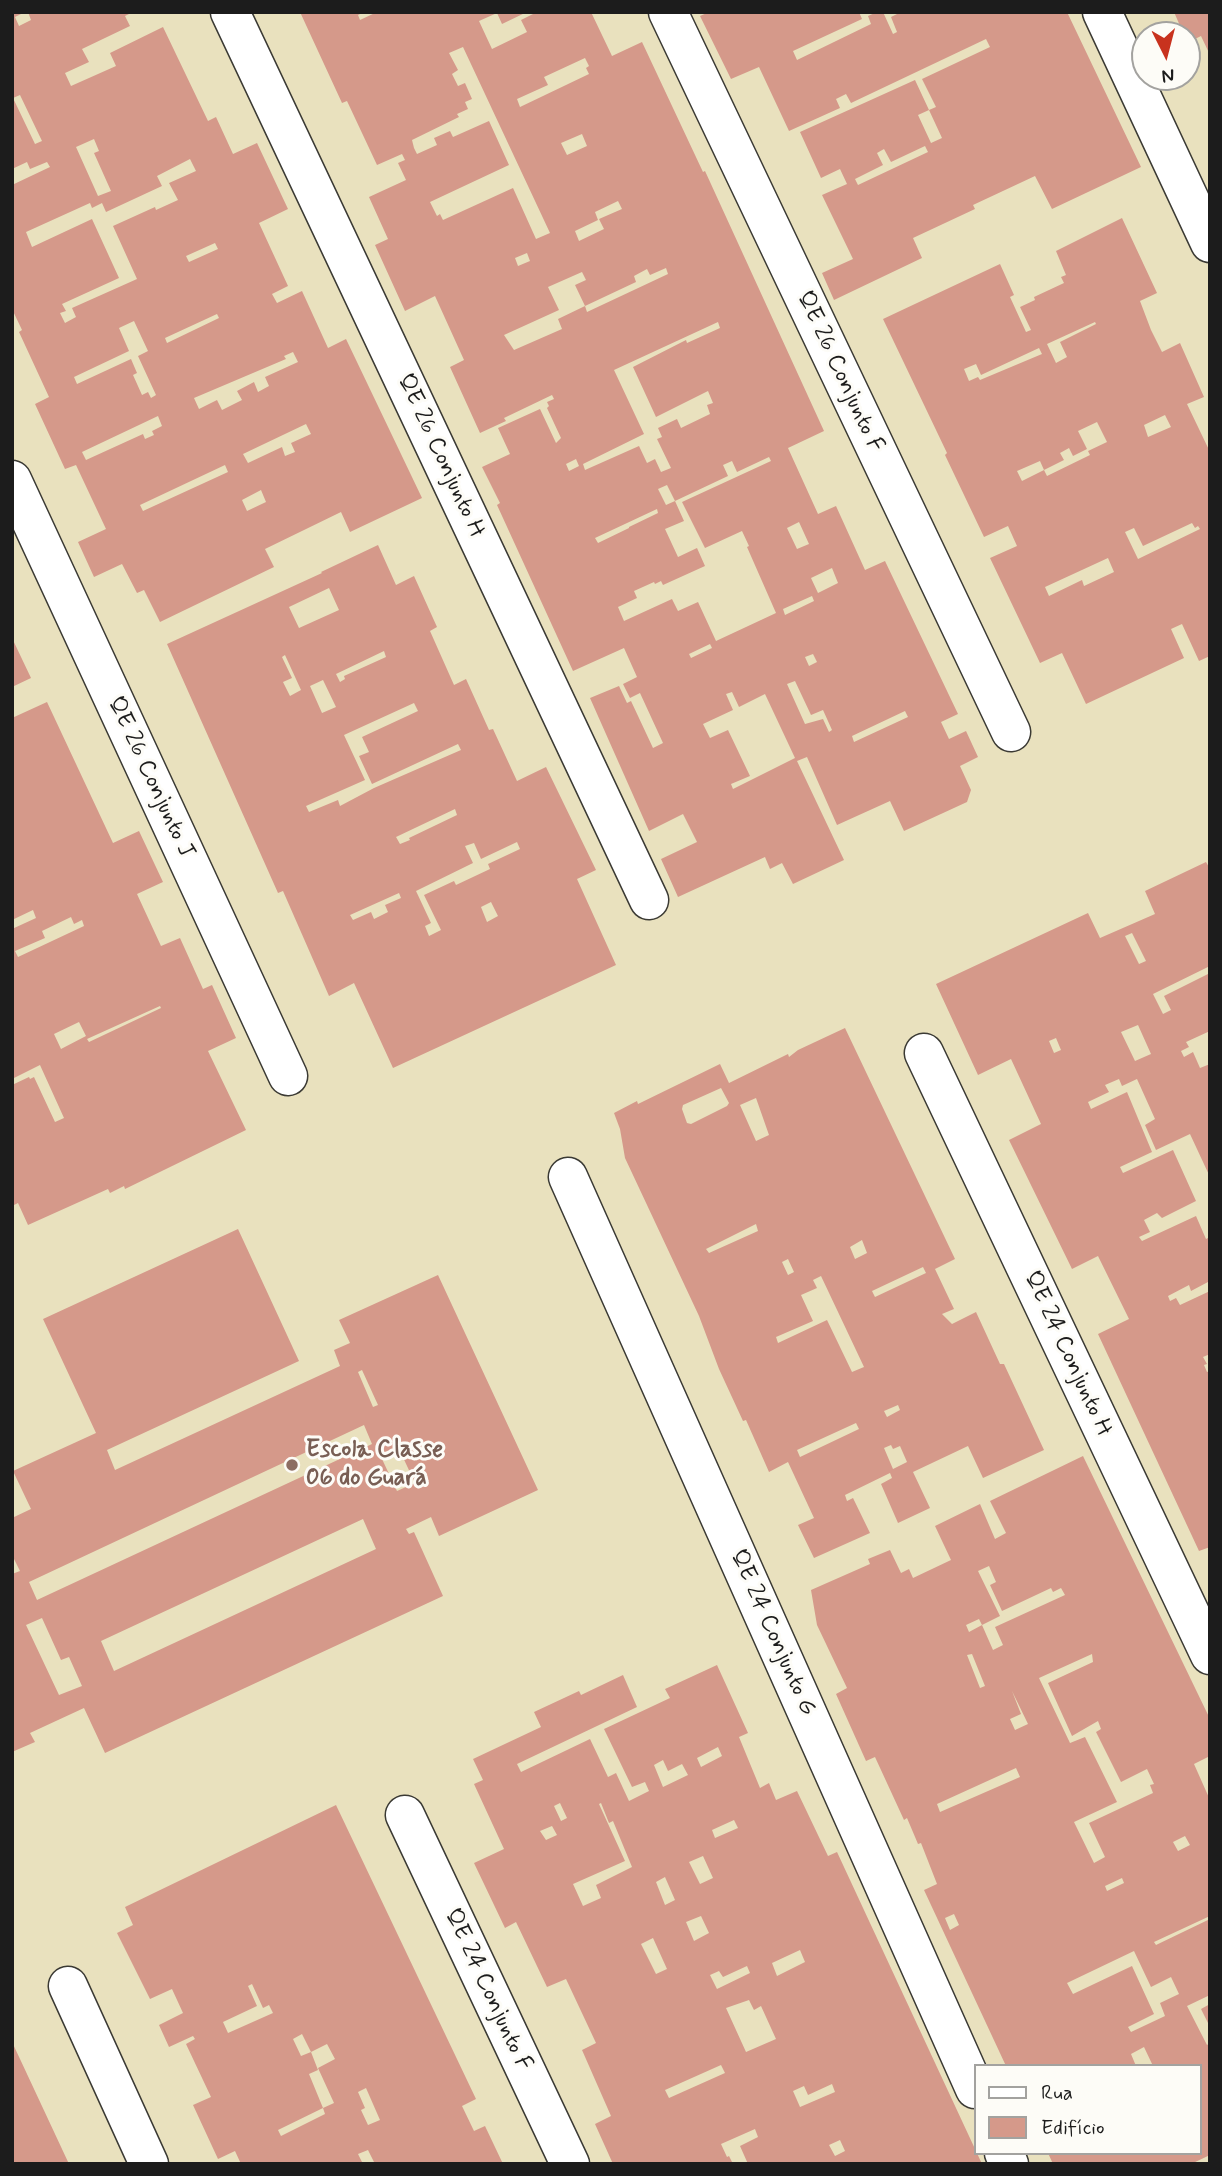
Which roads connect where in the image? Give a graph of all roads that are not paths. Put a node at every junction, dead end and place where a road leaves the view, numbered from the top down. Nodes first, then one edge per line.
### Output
1 (230, 12) edge
2 (668, 12) edge
3 (1102, 12) edge
4 (1210, 243) edge
5 (12, 480) edge
6 (1011, 732) dead end
7 (649, 900) dead end
8 (924, 1053) dead end
9 (288, 1076) dead end
10 (568, 1177) dead end
11 (1210, 1655) edge
12 (405, 1815) dead end
13 (68, 1986) dead end
14 (974, 2087) edge
15 (149, 2164) edge
16 (570, 2164) edge

1 - 7 street, QE 26 Conjunto H
2 - 6 street, QE 26 Conjunto F
3 - 4 street
5 - 9 street, QE 26 Conjunto J
8 - 11 street, QE 24 Conjunto H
10 - 14 street, QE 24 Conjunto G
12 - 16 street, QE 24 Conjunto F
13 - 15 street

